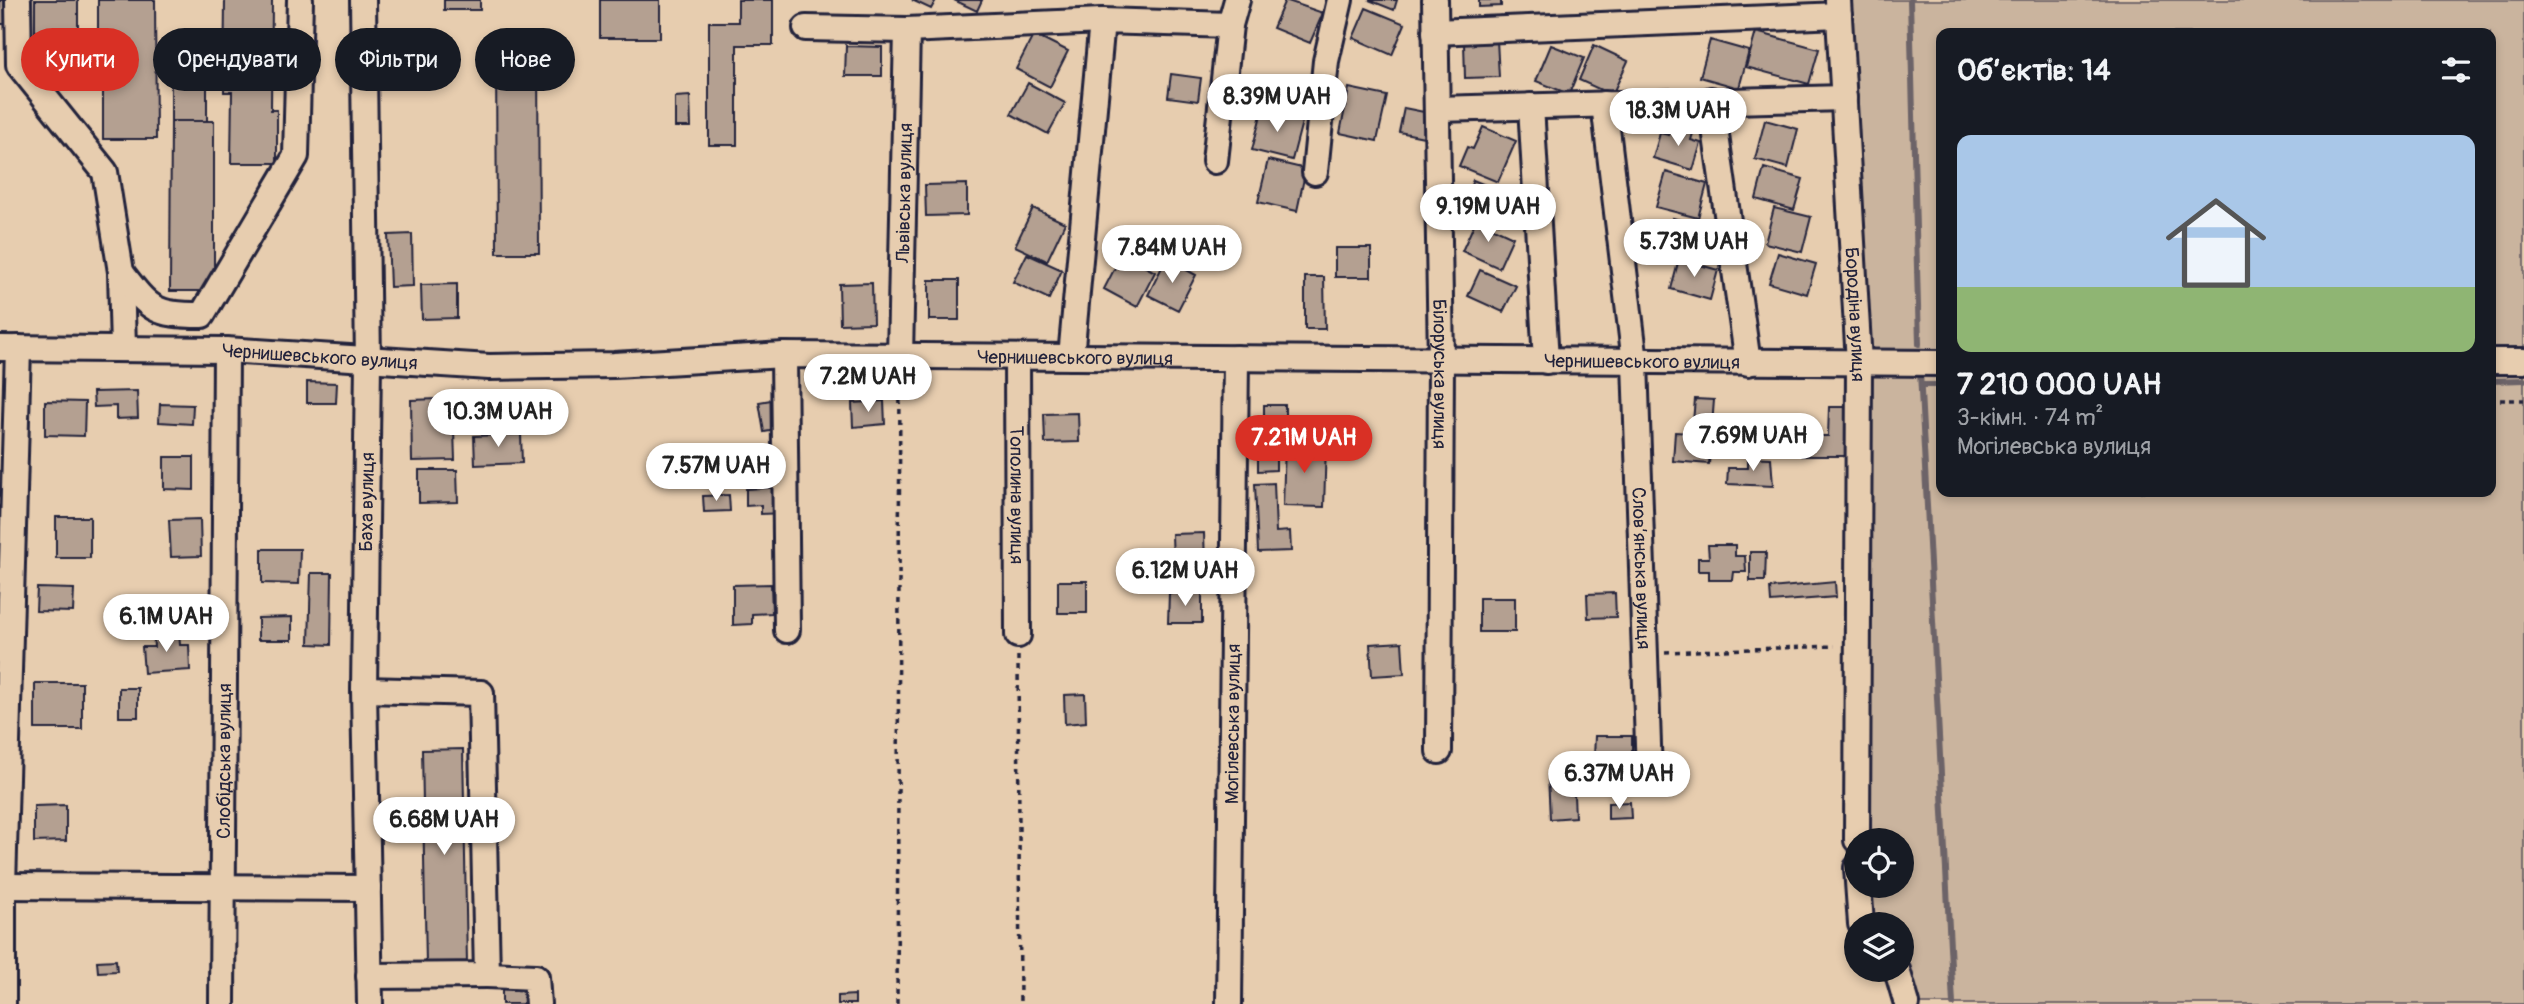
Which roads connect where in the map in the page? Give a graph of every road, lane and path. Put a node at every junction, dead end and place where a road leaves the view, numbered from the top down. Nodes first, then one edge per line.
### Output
1 (18, 0) edge
2 (300, 0) edge
3 (363, 0) edge
4 (1237, 0) edge
5 (1339, 0) edge
6 (1435, 0) edge
7 (1838, 8) edge
8 (1102, 21) junction
9 (1230, 24) junction
10 (806, 28) dead end
11 (907, 30) junction
12 (1435, 32) junction
13 (9, 47) edge
14 (1844, 98) junction
15 (1710, 100) junction
16 (1604, 104) junction
17 (1531, 106) junction
18 (1437, 109) junction
19 (1215, 161) dead end
20 (1315, 172) dead end
21 (121, 272) junction
22 (9, 348) edge
23 (122, 349) junction
24 (226, 350) junction
25 (784, 355) junction
26 (900, 355) junction
27 (1017, 357) junction
28 (1071, 357) junction
29 (1236, 358) junction
30 (1441, 360) junction
31 (2524, 360) edge
32 (368, 361) junction
33 (1546, 361) junction
34 (2496, 361) edge
35 (1636, 362) junction
36 (1748, 363) junction
37 (1859, 363) junction
38 (1936, 363) edge
39 (2496, 400) edge
40 (2524, 400) edge
41 (787, 631) dead end
42 (1018, 635) joint
43 (1858, 645) junction
44 (1645, 652) junction
45 (364, 690) junction
46 (1439, 751) dead end
47 (1650, 774) dead end
48 (1857, 828) edge
49 (2, 886) edge
50 (221, 887) junction
51 (368, 888) junction
52 (487, 975) junction
53 (369, 976) junction
54 (1901, 982) edge
55 (3, 1004) edge
56 (222, 1004) edge
57 (370, 1004) edge
58 (538, 1004) edge
59 (897, 1004) edge
60 (1020, 1004) edge
61 (1229, 1004) edge
62 (1907, 1004) edge

1 - 13 street
2 - 21 street
3 - 32 street, Баха вулиця
4 - 9 street
5 - 20 street
6 - 12 street, Білоруська вулиця
7 - 12 street
7 - 14 street, Бородіна вулиця
8 - 9 street
8 - 11 street
8 - 28 street
9 - 19 street
10 - 11 street
11 - 26 street, Львівська вулиця
12 - 18 street, Білоруська вулиця
13 - 21 street
14 - 15 street
14 - 37 street, Бородіна вулиця
15 - 16 street
15 - 36 street
16 - 17 street
16 - 35 street, Слов’янська вулиця
17 - 18 street
17 - 33 street
18 - 30 street, Білоруська вулиця
21 - 23 street
22 - 23 street, Чернишевського вулиця
22 - 49 street
23 - 24 street, Чернишевського вулиця
24 - 32 street, Чернишевського вулиця
24 - 50 street, Слобідська вулиця
25 - 26 street, Чернишевського вулиця
25 - 32 street, Чернишевського вулиця
25 - 41 street
26 - 27 street, Чернишевського вулиця
26 - 59 path
27 - 28 street, Чернишевського вулиця
27 - 42 street, Тополина вулиця
28 - 29 street, Чернишевського вулиця
29 - 30 street, Чернишевського вулиця
29 - 61 street, Могілевська вулиця
30 - 33 street, Чернишевського вулиця
30 - 46 street, Білоруська вулиця
31 - 34 street
32 - 45 street, Баха вулиця
33 - 35 street, Чернишевського вулиця
35 - 36 street, Чернишевського вулиця
35 - 44 street, Слов’янська вулиця
36 - 37 street, Чернишевського вулиця
37 - 38 street, Чернишевського вулиця
37 - 43 street, Бородіна вулиця
39 - 40 path
42 - 60 path
43 - 44 path
43 - 48 street, Бородіна вулиця
44 - 47 street, Слов’янська вулиця
45 - 51 street, Баха вулиця
45 - 52 street
49 - 50 street
49 - 55 street
50 - 51 street
50 - 56 street, Слобідська вулиця
51 - 53 street, Баха вулиця
52 - 53 street
52 - 58 street
53 - 57 street, Баха вулиця
54 - 62 street

